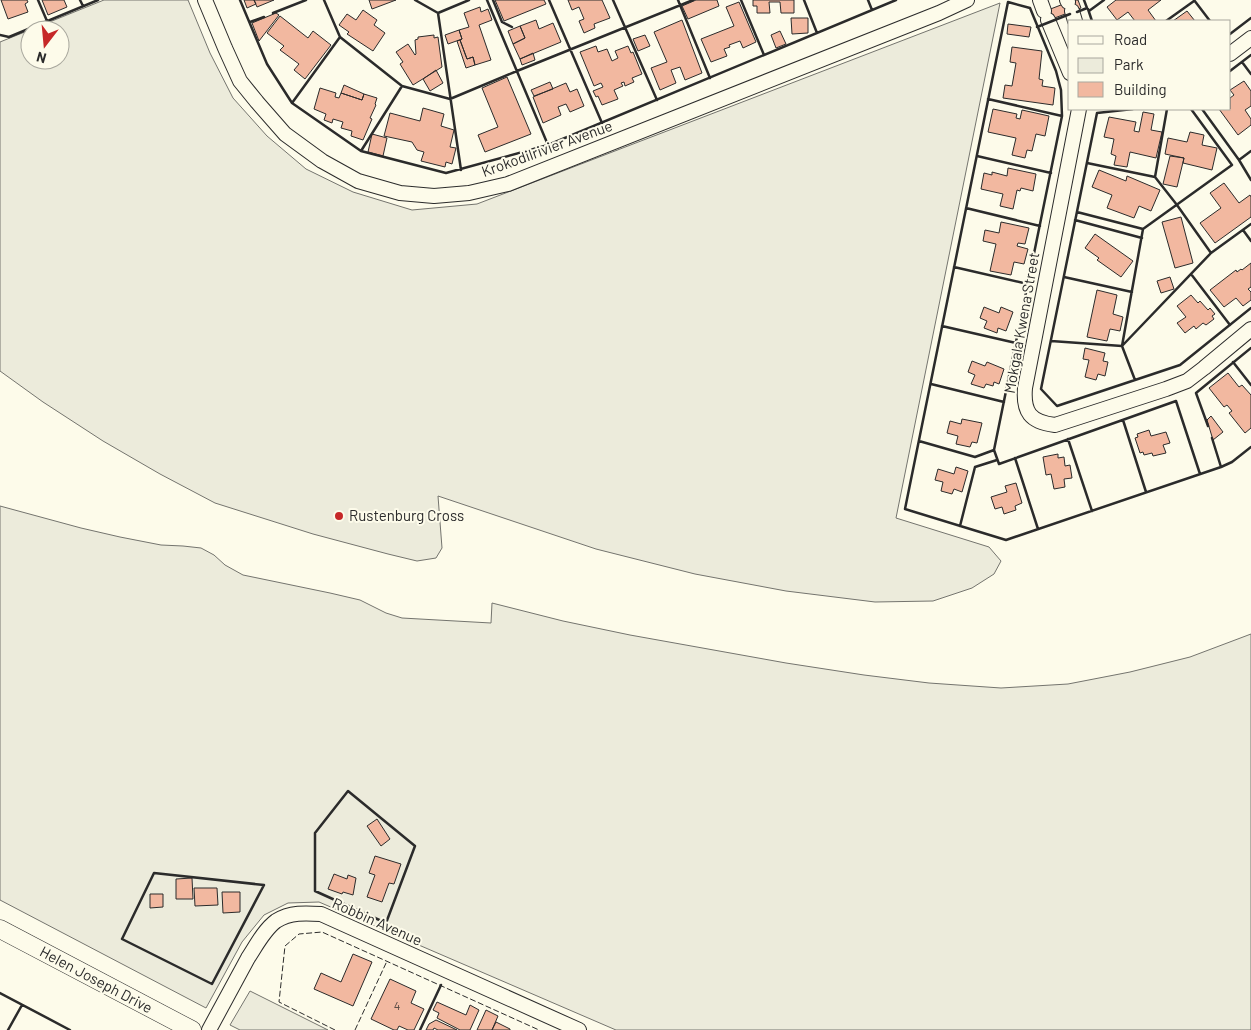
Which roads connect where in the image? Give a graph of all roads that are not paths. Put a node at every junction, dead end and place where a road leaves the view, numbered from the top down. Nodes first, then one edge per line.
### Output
1 (205, 0) edge
2 (967, 0) edge
3 (1044, 11) edge
4 (1251, 38) edge
5 (1231, 53) edge
6 (1068, 68) edge
7 (1079, 110) edge
8 (1251, 330) edge
9 (0, 929) edge
10 (192, 1030) edge
11 (210, 1030) edge
12 (578, 1030) edge

1 - 2 street, Krokodilrivier Avenue
3 - 6 street
4 - 5 street
7 - 8 street, Mokgala Kwena Street
9 - 10 street, Helen Joseph Drive
11 - 12 street, Robbin Avenue

